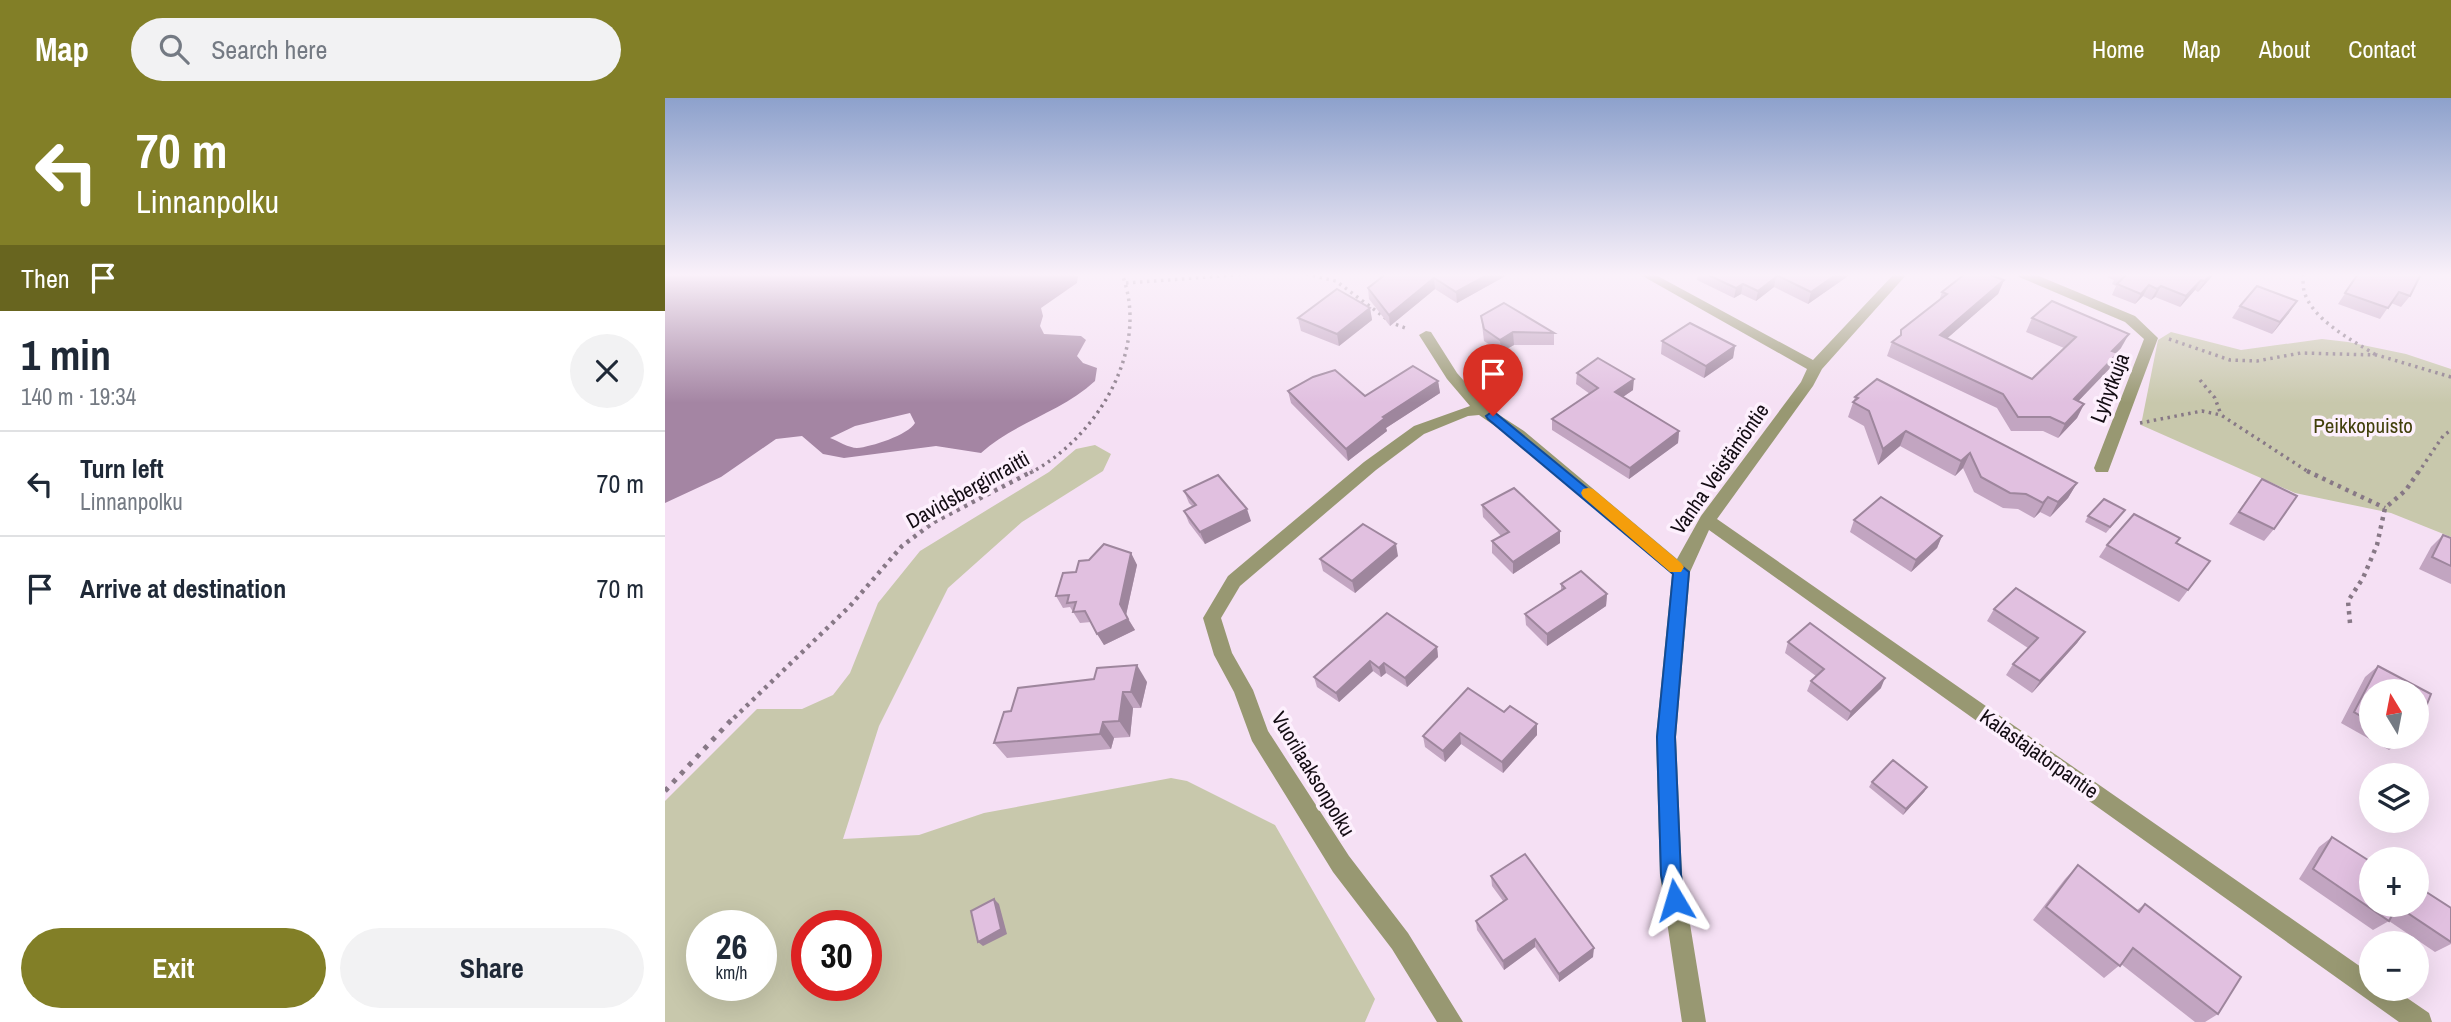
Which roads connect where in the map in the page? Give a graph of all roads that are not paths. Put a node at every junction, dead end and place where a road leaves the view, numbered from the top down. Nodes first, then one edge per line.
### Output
1 (1724, 317) edge
2 (1861, 317) edge
3 (2126, 317) edge
4 (1426, 335) road end
5 (1815, 367) junction
6 (1482, 410) junction
7 (2102, 468) dead end
8 (1707, 520) junction
9 (1681, 572) junction
10 (2359, 979) edge
11 (2390, 1001) edge
12 (1451, 1022) edge
13 (1694, 1022) edge
14 (2420, 1022) edge

1 - 5 street
2 - 5 street, Vanha Veistämöntie
3 - 7 street, Lyhytkuja
4 - 6 street
5 - 8 street, Vanha Veistämöntie
6 - 9 street
6 - 12 street, Vuorilaaksonpolku
8 - 9 street, Vanha Veistämöntie
8 - 10 street, Kalastajatorpantie
9 - 13 street, Vanha Veistämöntie
11 - 14 street, Kalastajatorpantie

